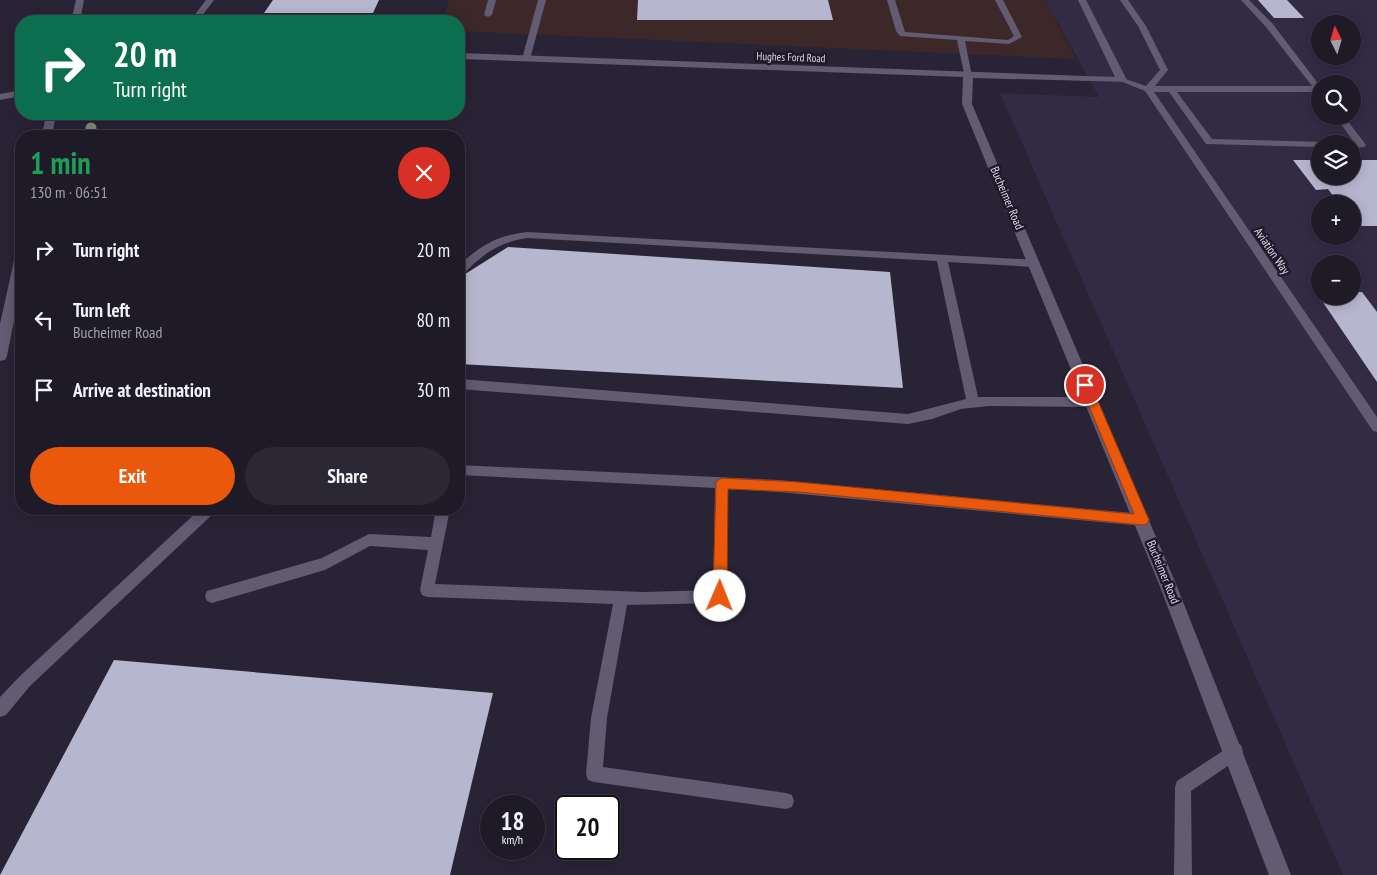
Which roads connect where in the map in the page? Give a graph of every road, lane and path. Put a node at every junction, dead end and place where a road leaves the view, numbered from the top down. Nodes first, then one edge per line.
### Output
1 (80, 0) edge
2 (210, 0) edge
3 (492, 0) edge
4 (542, 0) edge
5 (891, 0) edge
6 (998, 0) edge
7 (1082, 0) edge
8 (1124, 0) edge
9 (1245, 0) edge
10 (76, 15) edge
11 (199, 15) edge
12 (488, 15) dead end
13 (961, 40) junction
14 (465, 56) edge
15 (526, 59) junction
16 (968, 76) junction
17 (1122, 80) junction
18 (1311, 80) edge
19 (1148, 89) junction
20 (1172, 90) junction
21 (1311, 91) edge
22 (15, 94) edge
23 (0, 97) edge
24 (1346, 125) edge
25 (1354, 135) edge
26 (1311, 144) edge
27 (942, 258) junction
28 (1034, 263) junction
29 (465, 266) edge
30 (15, 285) edge
31 (0, 356) edge
32 (465, 384) edge
33 (973, 402) junction
34 (1092, 402) junction
35 (1377, 427) edge
36 (465, 470) edge
37 (722, 483) junction
38 (203, 515) edge
39 (442, 515) edge
40 (1142, 520) junction
41 (436, 544) junction
42 (212, 596) dead end
43 (621, 598) junction
44 (0, 709) edge
45 (1235, 750) junction
46 (786, 801) dead end
47 (1183, 875) edge
48 (1280, 875) edge

1 - 10 street
2 - 11 lane
3 - 12 lane
4 - 15 lane
5 - 13 lane
6 - 13 lane
7 - 17 street
8 - 19 lane
9 - 18 lane
13 - 16 lane
14 - 15 street, Hughes Ford Road
15 - 16 street, Hughes Ford Road
16 - 17 street, Hughes Ford Road
16 - 28 street, Bucheimer Road
17 - 19 lane
19 - 20 lane
19 - 35 lane, Aviation Way
20 - 21 lane
20 - 26 lane
22 - 23 street
24 - 25 lane
27 - 28 lane
27 - 29 lane
27 - 33 lane
28 - 34 street, Bucheimer Road
30 - 31 street
32 - 33 lane
33 - 34 lane
34 - 40 street, Bucheimer Road
36 - 37 lane
37 - 40 lane
37 - 43 lane
38 - 44 lane
39 - 41 lane
40 - 45 street, Bucheimer Road
41 - 42 lane
41 - 43 lane
43 - 46 lane
45 - 47 lane
45 - 48 street, Bucheimer Road

